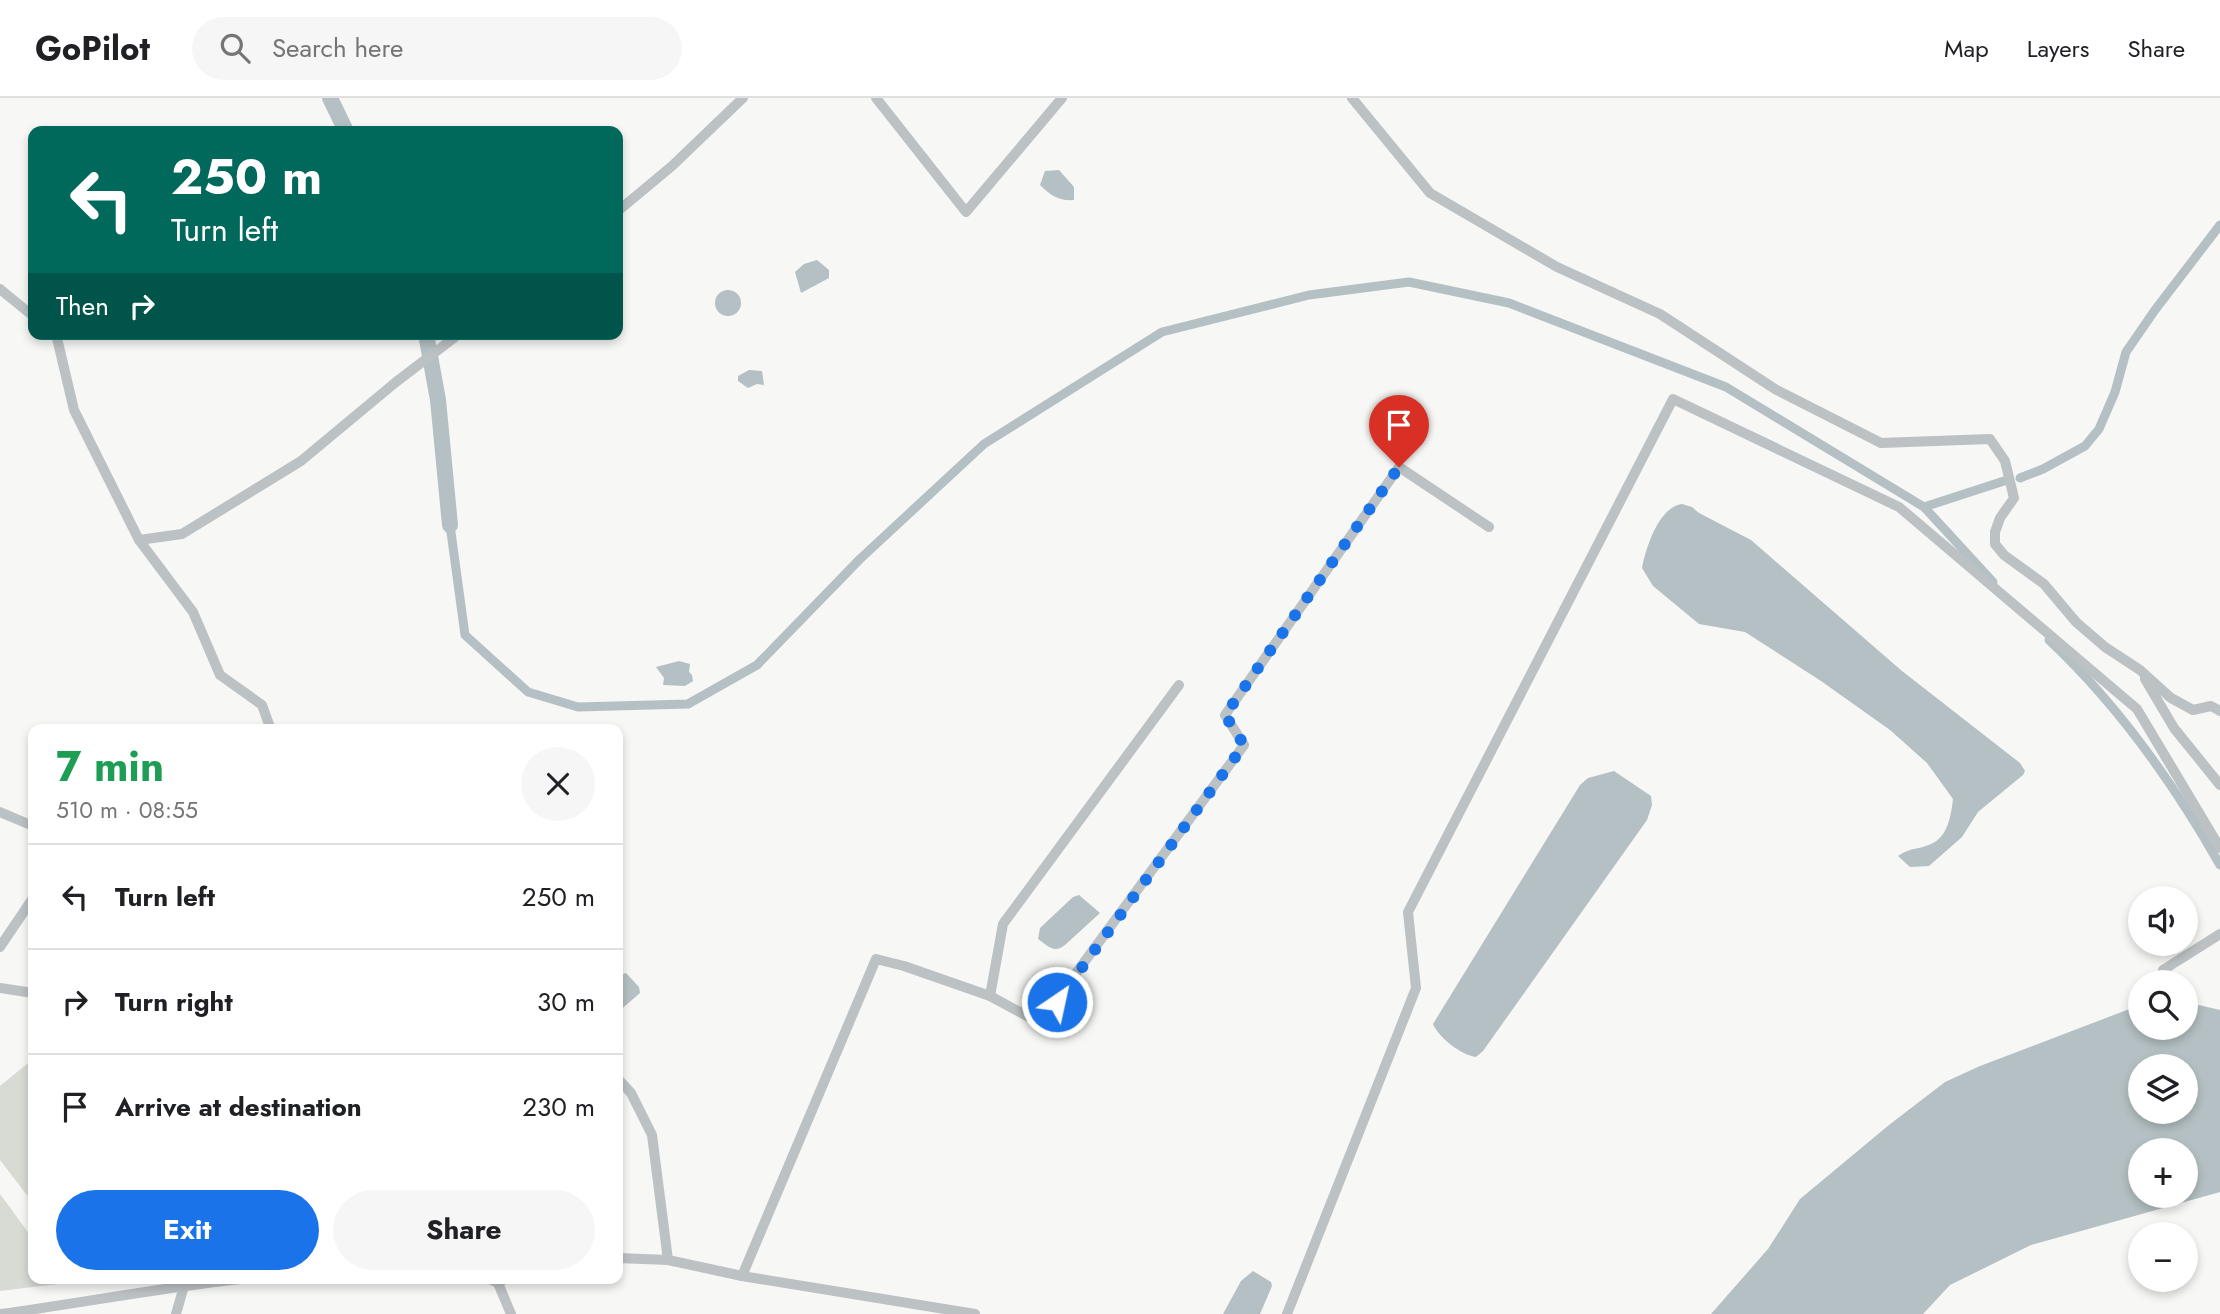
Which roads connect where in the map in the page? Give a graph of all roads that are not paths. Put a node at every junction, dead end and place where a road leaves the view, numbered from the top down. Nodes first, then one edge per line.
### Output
1 (743, 98) edge
2 (876, 98) edge
3 (1062, 98) edge
4 (1352, 98) edge
5 (623, 207) edge
6 (0, 289) edge
7 (28, 312) edge
8 (57, 340) edge
9 (451, 340) edge
10 (1489, 527) dead end
11 (139, 540) junction
12 (2140, 670) junction
13 (1179, 685) dead end
14 (2220, 711) edge
15 (269, 724) edge
16 (2220, 785) edge
17 (0, 812) edge
18 (28, 824) edge
19 (2220, 848) edge
20 (28, 905) edge
21 (2220, 934) edge
22 (0, 947) edge
23 (2163, 970) dead end
24 (0, 988) edge
25 (28, 992) edge
26 (990, 996) junction
27 (623, 1084) edge
28 (623, 1258) edge
29 (668, 1260) junction
30 (742, 1276) junction
31 (174, 1284) edge
32 (183, 1284) edge
33 (500, 1284) edge
34 (2, 1314) edge
35 (176, 1314) edge
36 (511, 1314) edge
37 (975, 1314) edge
38 (1287, 1314) edge

1 - 5 street
2 - 3 street
4 - 12 street
6 - 7 street
8 - 11 street
9 - 11 street
10 - 26 street
11 - 15 street
12 - 14 street
12 - 16 street
13 - 26 street
17 - 18 street
19 - 38 street
20 - 22 street
21 - 23 street
24 - 25 street
26 - 30 street
27 - 29 street
28 - 29 street
29 - 30 street
30 - 37 street
31 - 34 street
32 - 35 street
33 - 36 street

